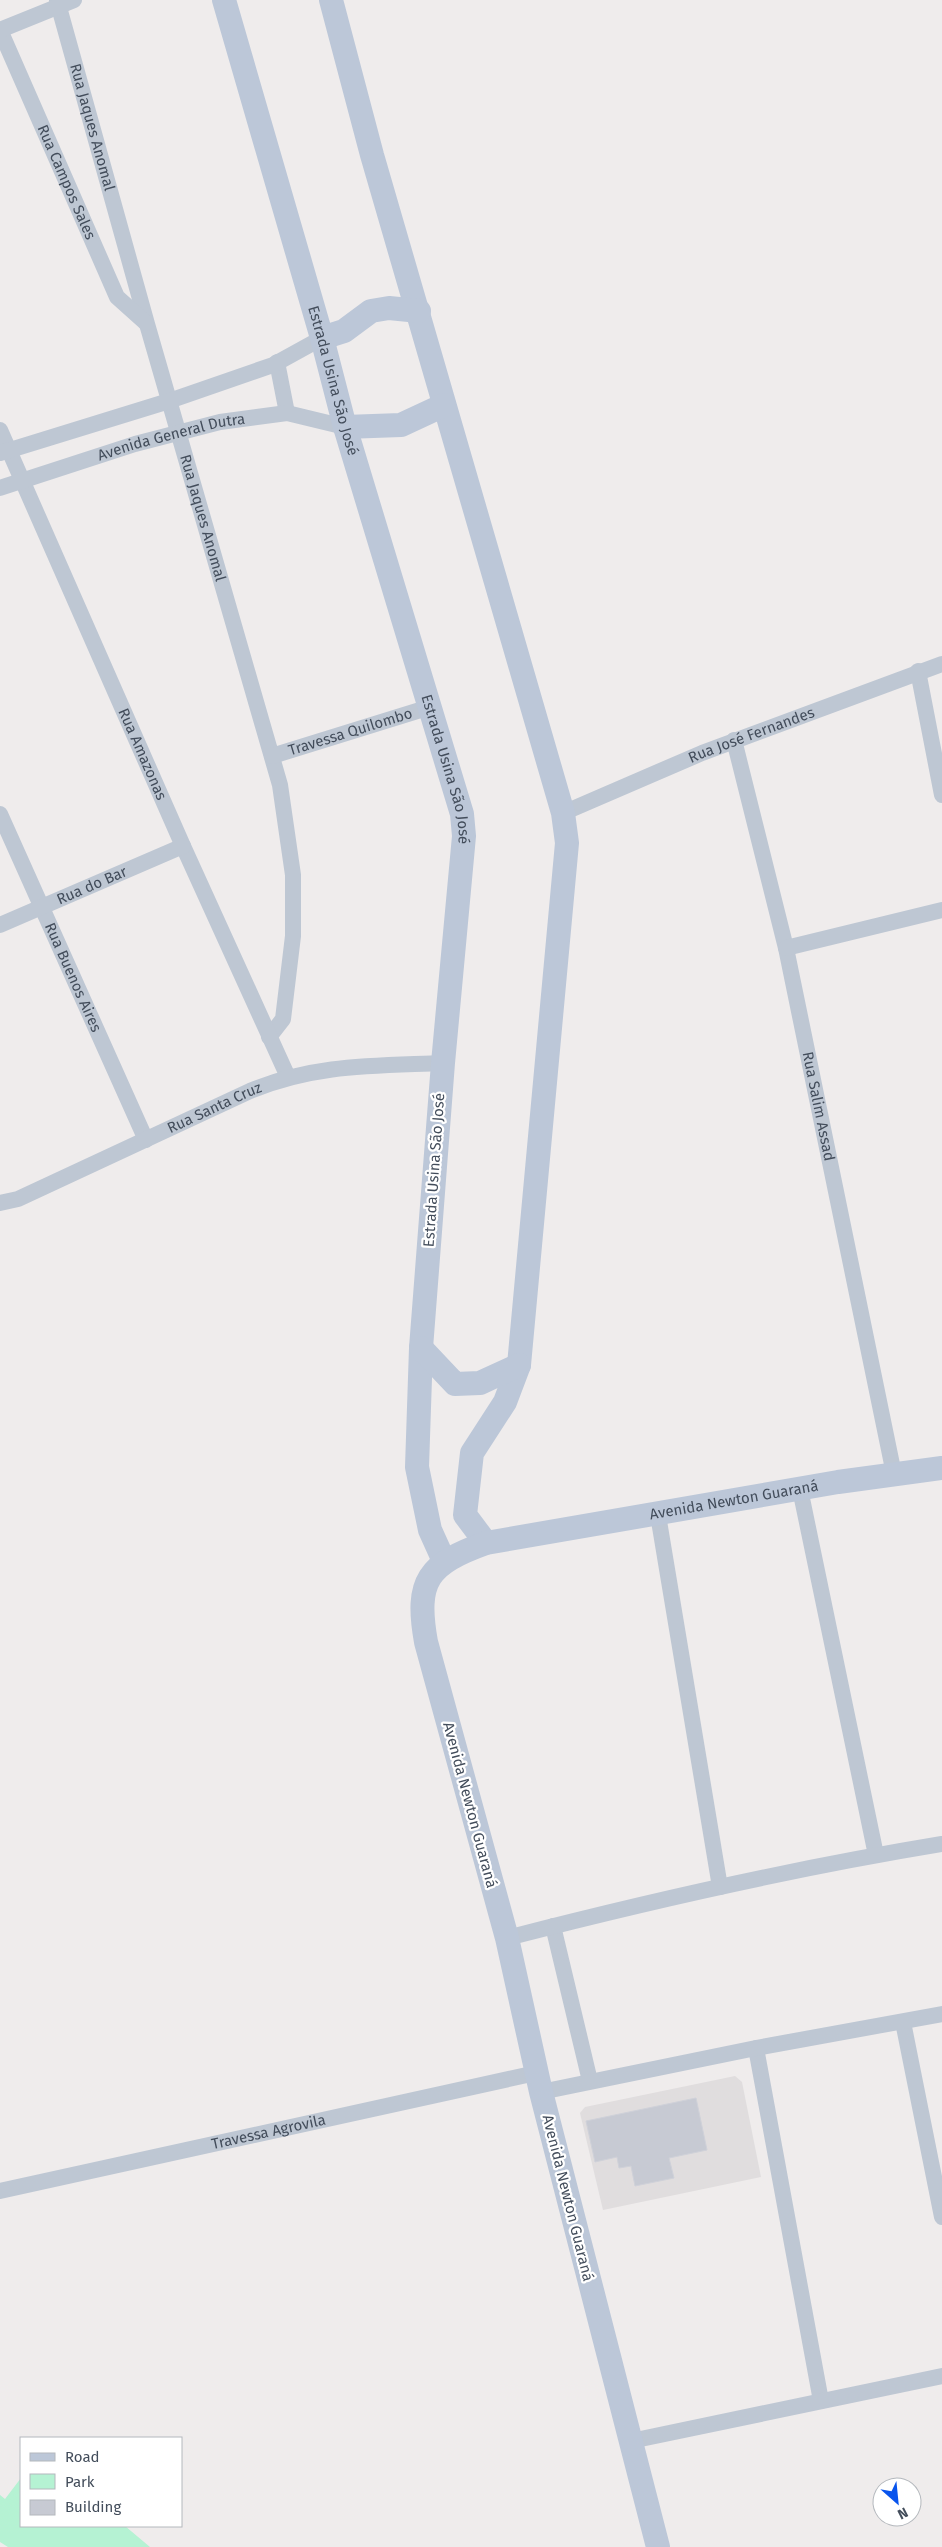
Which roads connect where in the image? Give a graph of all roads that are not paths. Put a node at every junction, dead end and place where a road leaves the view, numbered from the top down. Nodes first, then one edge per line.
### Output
1 (74, 0) edge
2 (224, 0) edge
3 (330, 0) edge
4 (58, 2) edge
5 (0, 30) edge
6 (419, 312) junction
7 (147, 324) junction
8 (322, 338) junction
9 (277, 362) junction
10 (169, 401) junction
11 (444, 405) junction
12 (287, 413) junction
13 (345, 427) junction
14 (0, 430) edge
15 (178, 433) junction
16 (4, 452) edge
17 (22, 480) junction
18 (0, 488) edge
19 (942, 664) edge
20 (918, 671) junction
21 (430, 707) junction
22 (734, 740) junction
23 (272, 756) junction
24 (942, 795) edge
25 (564, 813) junction
26 (0, 814) edge
27 (183, 846) junction
28 (41, 908) junction
29 (942, 910) edge
30 (0, 925) edge
31 (786, 948) junction
32 (269, 1037) junction
33 (443, 1063) junction
34 (288, 1077) junction
35 (146, 1140) junction
36 (0, 1203) edge
37 (421, 1348) junction
38 (519, 1365) junction
39 (942, 1468) edge
40 (894, 1474) junction
41 (800, 1489) junction
42 (658, 1515) junction
43 (486, 1543) junction
44 (444, 1561) junction
45 (942, 1844) edge
46 (876, 1855) junction
47 (720, 1887) junction
48 (553, 1926) junction
49 (507, 1938) junction
50 (942, 2014) edge
51 (904, 2022) junction
52 (756, 2048) junction
53 (590, 2081) junction
54 (539, 2082) junction
55 (0, 2192) edge
56 (942, 2217) edge
57 (942, 2376) edge
58 (821, 2401) junction
59 (631, 2441) junction
60 (658, 2547) edge

1 - 4 street
2 - 8 main road, Estrada Usina São José
3 - 6 main road
4 - 5 street
4 - 7 street, Rua Jaques Anomal
5 - 7 street, Rua Campos Sales
6 - 8 main road
6 - 11 main road
7 - 10 street, Rua Jaques Anomal
8 - 9 street
8 - 13 main road, Estrada Usina São José
9 - 10 street
9 - 12 street
10 - 15 street, Rua Jaques Anomal
10 - 16 street
11 - 13 main road
11 - 25 main road
12 - 13 street, Avenida General Dutra
12 - 15 street, Avenida General Dutra
13 - 21 main road, Estrada Usina São José
14 - 16 street, Rua Amazonas
15 - 17 street, Avenida General Dutra
15 - 23 street, Rua Jaques Anomal
16 - 17 street, Rua Amazonas
17 - 18 street, Avenida General Dutra
17 - 27 street, Rua Amazonas
19 - 20 street, Rua José Fernandes
20 - 22 street, Rua José Fernandes
20 - 24 street
21 - 23 street, Travessa Quilombo
21 - 33 main road, Estrada Usina São José
22 - 25 street, Rua José Fernandes
22 - 31 street, Rua Salim Assad
23 - 32 street, Rua Jaques Anomal
25 - 38 main road
26 - 28 street, Rua Buenos Aires
27 - 28 street, Rua do Bar
27 - 32 street, Rua Amazonas
28 - 30 street, Rua do Bar
28 - 35 street, Rua Buenos Aires
29 - 31 street
31 - 40 street, Rua Salim Assad
32 - 34 street, Rua Amazonas
33 - 34 street, Rua Santa Cruz
33 - 37 main road, Estrada Usina São José
34 - 35 street, Rua Santa Cruz
35 - 36 street, Rua Santa Cruz
37 - 38 main road
37 - 44 main road, Estrada Usina São José
38 - 43 main road
39 - 40 main road, Avenida Newton Guaraná
40 - 41 main road, Avenida Newton Guaraná
41 - 42 main road, Avenida Newton Guaraná
41 - 46 street
42 - 43 main road, Avenida Newton Guaraná
42 - 47 street
43 - 44 main road, Avenida Newton Guaraná
44 - 49 main road, Avenida Newton Guaraná
45 - 46 street
46 - 47 street
47 - 48 street
48 - 49 street
48 - 53 street
49 - 54 main road, Avenida Newton Guaraná
50 - 51 street, Travessa Agrovila
51 - 52 street, Travessa Agrovila
51 - 56 street
52 - 53 street, Travessa Agrovila
52 - 58 street
53 - 54 street, Travessa Agrovila
54 - 55 street, Travessa Agrovila
54 - 59 main road, Avenida Newton Guaraná
57 - 58 street
58 - 59 street
59 - 60 main road, Avenida Newton Guaraná

